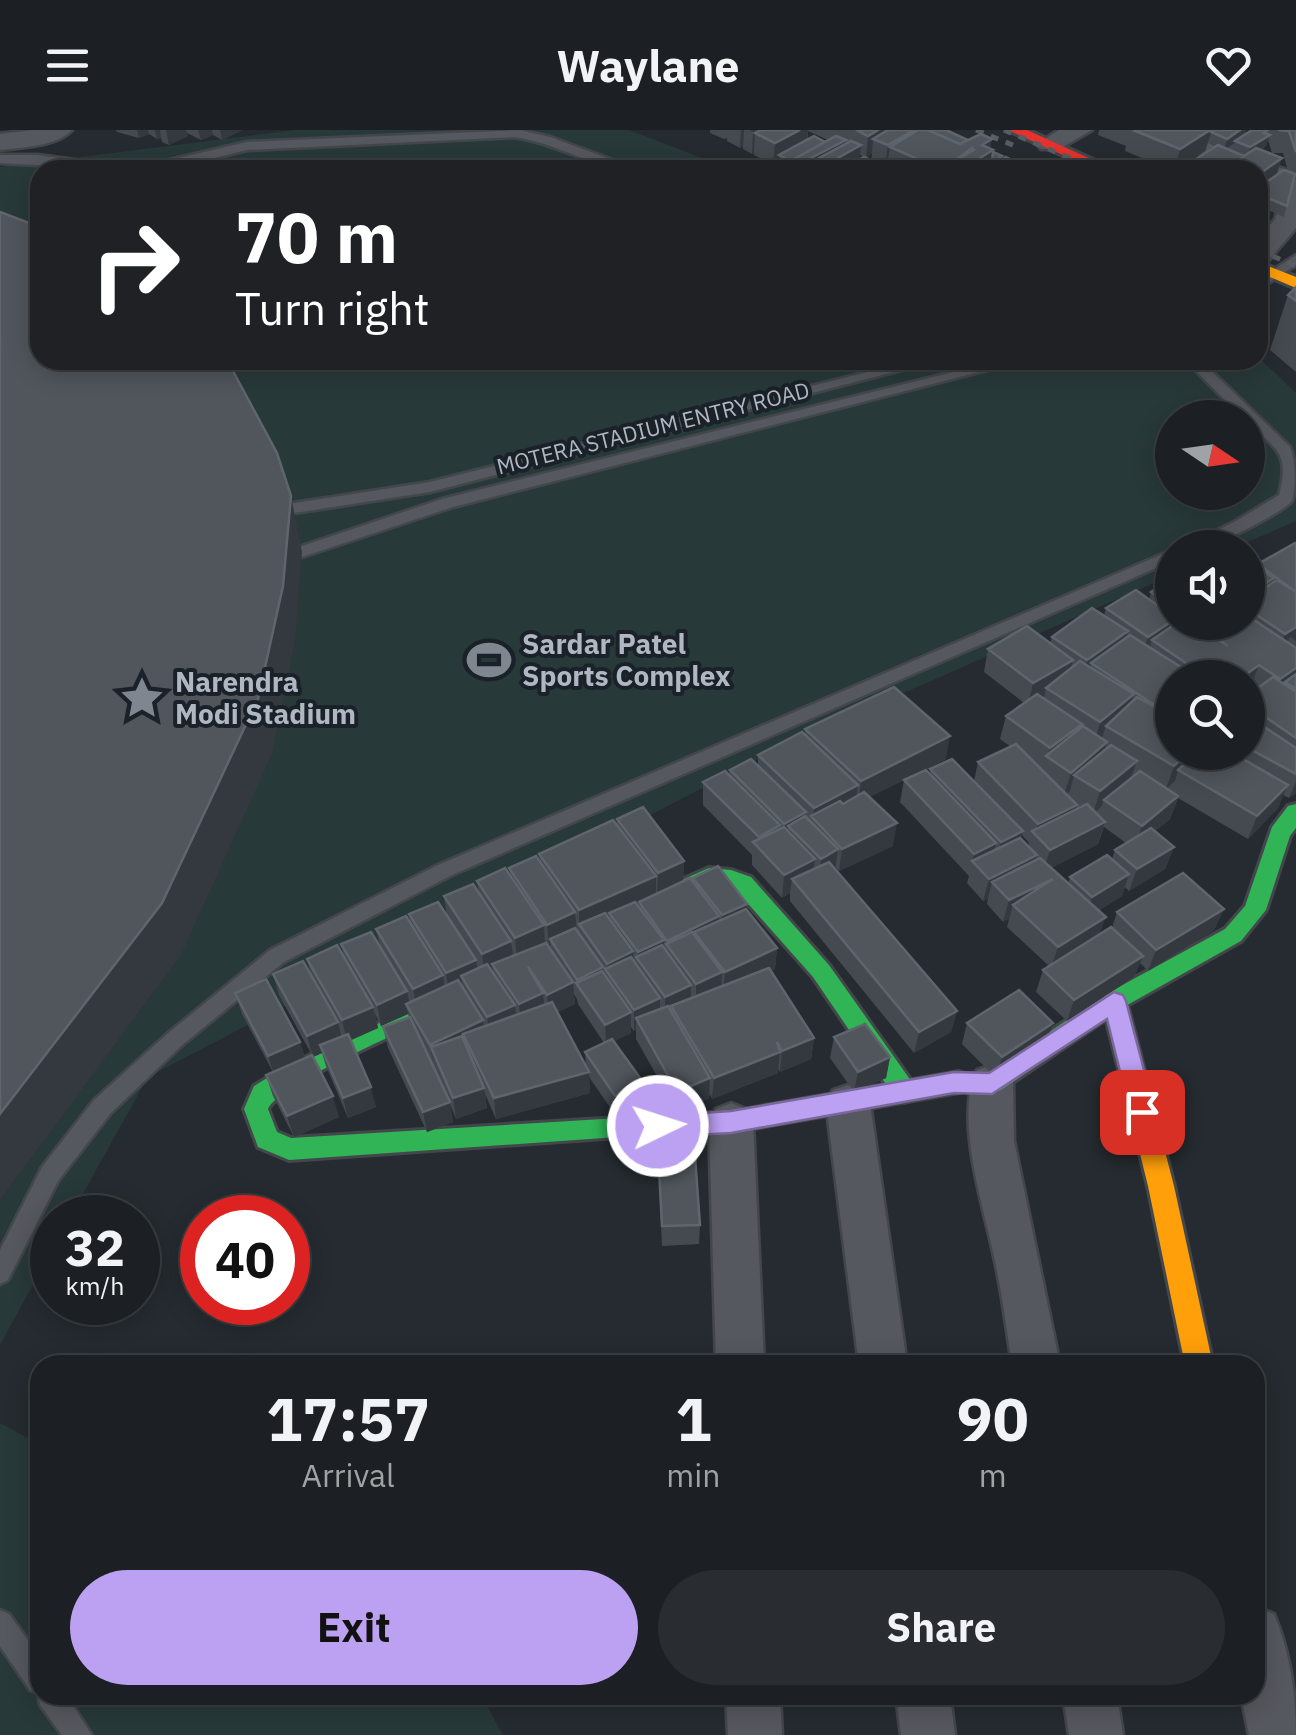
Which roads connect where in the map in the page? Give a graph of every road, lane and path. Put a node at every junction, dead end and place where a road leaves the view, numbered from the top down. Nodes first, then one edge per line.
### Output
1 (60, 130) edge
2 (1015, 130) edge
3 (1078, 130) edge
4 (1162, 130) edge
5 (0, 142) edge
6 (1050, 144) junction
7 (0, 159) edge
8 (52, 160) edge
9 (190, 160) edge
10 (592, 160) edge
11 (1086, 160) edge
12 (1234, 160) edge
13 (1268, 174) edge
14 (1296, 186) edge
15 (1296, 259) edge
16 (1271, 261) edge
17 (894, 370) edge
18 (978, 370) edge
19 (1202, 370) edge
20 (288, 508) edge
21 (1231, 530) edge
22 (302, 552) dead end
23 (1155, 562) edge
24 (1296, 812) edge
25 (643, 908) edge
26 (468, 991) edge
27 (1114, 1001) junction
28 (992, 1084) junction
29 (905, 1092) junction
30 (848, 1103) junction
31 (731, 1122) junction
32 (0, 1273) edge
33 (740, 1355) edge
34 (882, 1355) edge
35 (1034, 1355) edge
36 (1197, 1355) edge
37 (0, 1623) edge
38 (30, 1666) edge
39 (1265, 1682) edge
40 (57, 1705) edge
41 (753, 1705) edge
42 (924, 1705) edge
43 (1092, 1705) edge
44 (78, 1735) edge
45 (754, 1735) edge
46 (928, 1735) edge
47 (1096, 1735) edge
48 (1276, 1735) edge

1 - 5 street
2 - 6 street
3 - 6 street
4 - 12 street
6 - 11 street
7 - 8 lane
9 - 10 lane
13 - 14 street
14 - 16 street
15 - 16 lane
17 - 20 lane
18 - 22 lane, MOTERA STADIUM ENTRY ROAD
19 - 21 lane
23 - 32 lane
24 - 27 street
25 - 29 street
26 - 31 street
27 - 28 street
27 - 36 street
28 - 29 street
28 - 35 street
29 - 30 street
30 - 31 street
30 - 34 street
31 - 33 street
37 - 38 lane
39 - 48 street
40 - 44 lane
41 - 45 street
42 - 46 street
43 - 47 street

